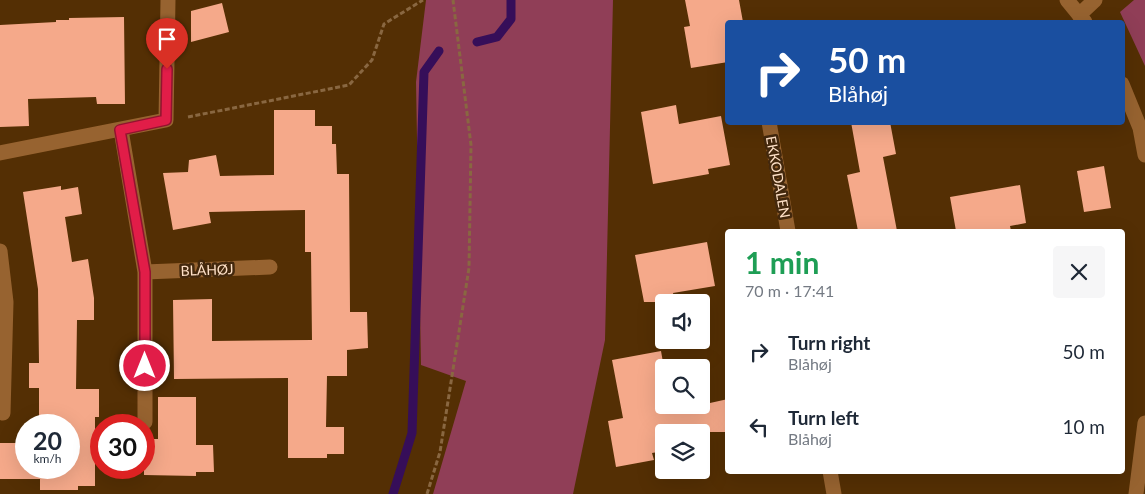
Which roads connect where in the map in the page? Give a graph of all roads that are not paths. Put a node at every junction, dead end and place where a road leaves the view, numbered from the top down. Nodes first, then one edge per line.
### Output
1 (168, 0) edge
2 (1067, 0) edge
3 (1096, 0) edge
4 (1082, 19) edge
5 (1125, 91) edge
6 (770, 125) edge
7 (120, 130) junction
8 (0, 153) edge
9 (1145, 155) edge
10 (788, 229) edge
11 (0, 251) edge
12 (270, 267) dead end
13 (145, 272) junction
14 (3, 413) dead end
15 (145, 414) edge
16 (1145, 423) edge
17 (831, 474) edge
18 (834, 494) edge
19 (1136, 494) edge

1 - 7 street
2 - 4 street
3 - 4 street
5 - 9 street
6 - 10 street, EKKODALEN
7 - 8 street
7 - 13 street
11 - 14 street
12 - 13 street, BLÅHØJ
13 - 15 street
16 - 19 street
17 - 18 street

